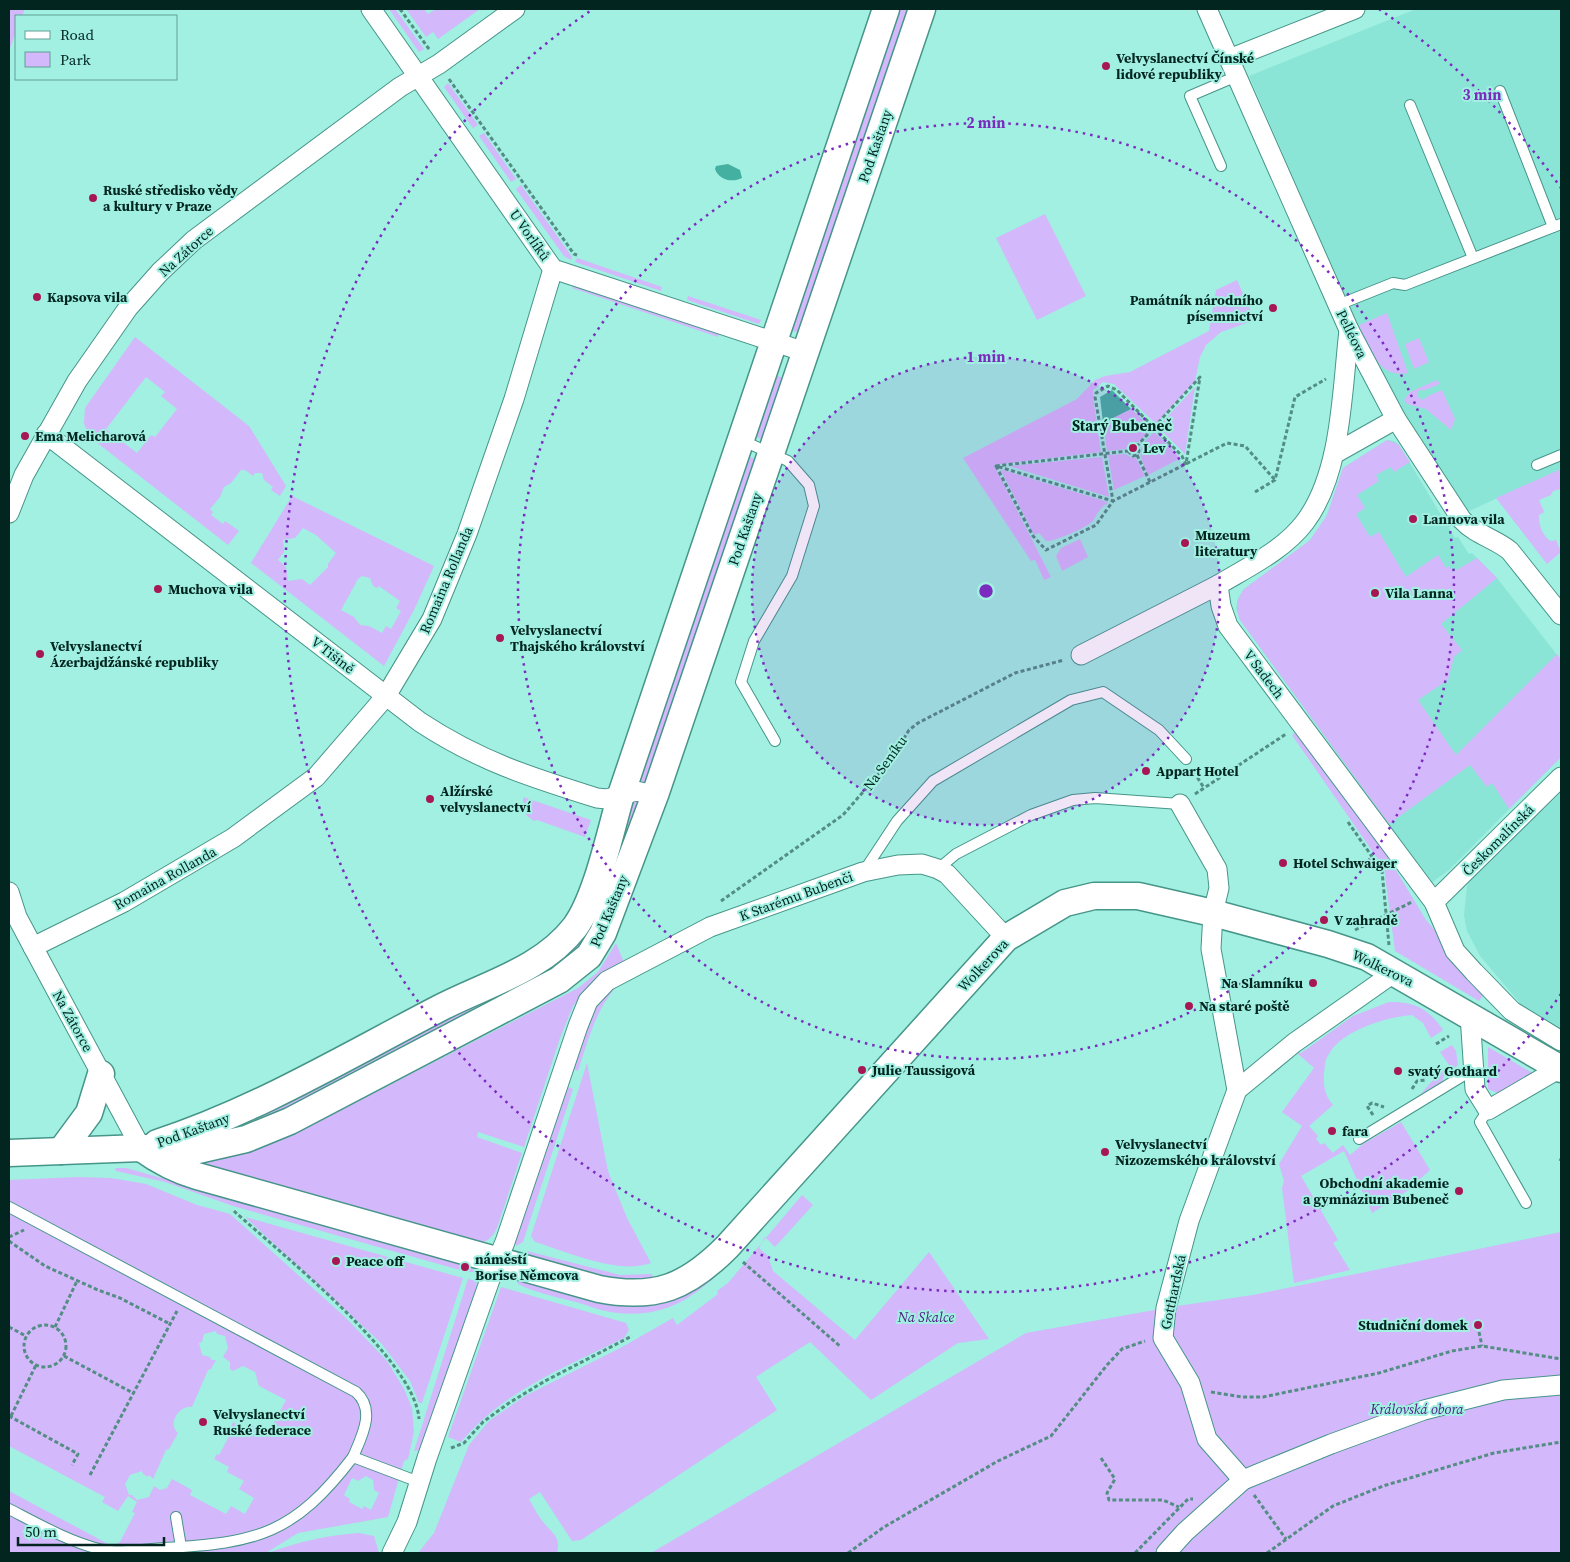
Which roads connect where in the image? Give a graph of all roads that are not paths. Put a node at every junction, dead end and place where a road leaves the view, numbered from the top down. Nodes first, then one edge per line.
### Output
1 (371, 9) edge
2 (515, 9) edge
3 (886, 9) edge
4 (922, 9) edge
5 (1206, 9) edge
6 (1355, 9) edge
7 (1229, 59) junction
8 (419, 76) junction
9 (1236, 76) junction
10 (1500, 91) dead end
11 (1410, 106) dead end
12 (1221, 166) dead end
13 (1557, 225) edge
14 (1473, 258) junction
15 (553, 269) junction
16 (1338, 305) junction
17 (1349, 330) junction
18 (773, 342) junction
19 (805, 352) junction
20 (1396, 419) junction
21 (46, 434) junction
22 (740, 440) junction
23 (771, 454) junction
24 (1334, 454) junction
25 (1561, 455) edge
26 (1537, 465) dead end
27 (9, 513) edge
28 (1218, 585) junction
29 (1561, 615) edge
30 (1081, 655) road end
31 (386, 696) junction
32 (775, 741) dead end
33 (1186, 759) dead end
34 (1561, 777) edge
35 (621, 795) junction
36 (655, 795) junction
37 (1180, 804) joint
38 (938, 869) junction
39 (863, 872) junction
40 (9, 892) edge
41 (1434, 902) junction
42 (1213, 912) junction
43 (1006, 938) junction
44 (32, 947) junction
45 (1391, 962) junction
46 (1470, 1016) junction
47 (1561, 1041) edge
48 (1561, 1068) edge
49 (1474, 1069) junction
50 (102, 1074) junction
51 (1237, 1090) junction
52 (1488, 1110) junction
53 (1359, 1139) dead end
54 (142, 1148) junction
55 (60, 1151) junction
56 (9, 1153) edge
57 (1526, 1203) dead end
58 (9, 1207) edge
59 (496, 1261) junction
60 (1561, 1385) edge
61 (353, 1457) junction
62 (1243, 1480) junction
63 (419, 1482) junction
64 (9, 1510) edge
65 (176, 1517) dead end
66 (181, 1547) junction
67 (392, 1553) edge
68 (1166, 1553) edge

1 - 8 street, U Vorlíků
2 - 8 street, Na Zátorce
3 - 18 main road, Pod Kaštany
4 - 19 main road, Pod Kaštany
5 - 7 street, Pelléova
6 - 7 street
7 - 9 street, Pelléova
8 - 15 street, U Vorlíků
8 - 21 street, Na Zátorce
9 - 12 lane
9 - 16 street, Pelléova
10 - 13 lane
11 - 14 lane
13 - 14 lane
14 - 16 lane
15 - 18 street, U Vorlíků
15 - 31 street, Romaina Rollanda
16 - 17 street, Pelléova
17 - 20 street, Pelléova
17 - 24 street
18 - 19 street, U Vorlíků
18 - 22 main road, Pod Kaštany
19 - 23 main road, Pod Kaštany
20 - 24 street
20 - 29 street, Pelléova
21 - 27 street, Na Zátorce
21 - 31 street, V Tišině
22 - 23 lane
22 - 35 main road, Pod Kaštany
23 - 32 lane
23 - 36 main road, Pod Kaštany
24 - 28 street
25 - 26 lane
28 - 30 street
28 - 41 street, V Sadech
31 - 35 street, V Tišině
31 - 44 street, Romaina Rollanda
33 - 39 lane
34 - 41 street, Českomalínská
35 - 36 street, V Tišině
35 - 54 main road, Pod Kaštany
36 - 54 main road, Pod Kaštany
37 - 38 lane
37 - 42 street
38 - 39 street, K Starému Bubenči
38 - 43 street, K Starému Bubenči
39 - 59 street, K Starému Bubenči
40 - 44 street, Na Zátorce
41 - 47 street, V Sadech
42 - 43 main road, Wolkerova
42 - 45 main road, Wolkerova
42 - 51 street
43 - 59 main road, Wolkerova
44 - 50 street, Na Zátorce
45 - 46 main road, Wolkerova
45 - 51 street
46 - 48 main road, Wolkerova
46 - 49 street
48 - 52 street
49 - 52 street
49 - 53 lane
50 - 54 street, Na Zátorce
50 - 55 main road
51 - 62 street, Gotthardská
52 - 57 lane
54 - 55 main road
54 - 59 main road
55 - 56 main road
58 - 61 lane
59 - 63 street
60 - 62 street
61 - 63 lane
61 - 66 lane
62 - 68 street
63 - 67 street
64 - 66 lane
65 - 66 lane

